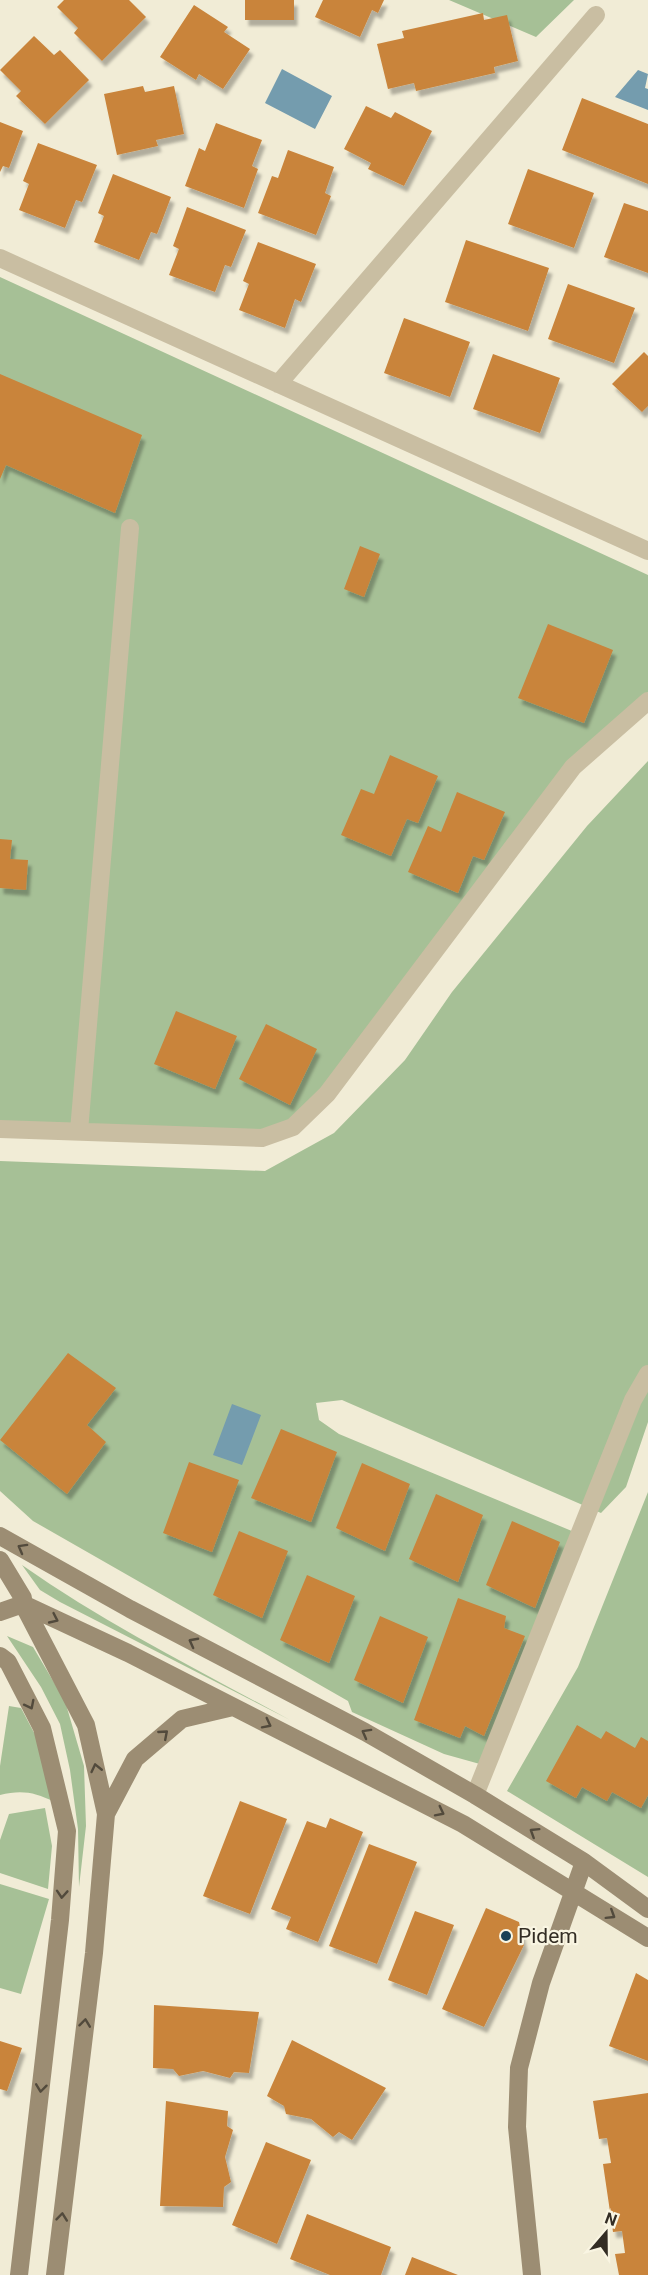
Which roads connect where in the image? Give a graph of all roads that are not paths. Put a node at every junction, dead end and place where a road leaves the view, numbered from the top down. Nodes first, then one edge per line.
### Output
1 (596, 15) dead end
2 (0, 258) edge
3 (278, 384) junction
4 (130, 528) dead end
5 (648, 551) edge
6 (648, 701) edge
7 (0, 1129) edge
8 (79, 1131) junction
9 (648, 1374) edge
10 (0, 1536) edge
11 (0, 1560) edge
12 (23, 1604) junction
13 (0, 1612) edge
14 (0, 1656) edge
15 (233, 1707) junction
16 (475, 1795) junction
17 (106, 1814) junction
18 (584, 1862) junction
19 (573, 1892) junction
20 (648, 1909) edge
21 (648, 1938) edge
22 (19, 2275) edge
23 (56, 2275) edge
24 (532, 2275) edge

1 - 3 street
2 - 3 street
3 - 5 street
4 - 8 street
6 - 8 street
7 - 8 street
9 - 16 street
16 -> 10 street
11 - 12 street
12 - 13 street
12 -> 15 street
17 -> 12 street
14 -> 22 street
17 -> 15 street
15 -> 19 street
18 -> 16 street
23 -> 17 street
18 - 19 street
18 - 20 street
19 -> 21 street
19 - 24 street

